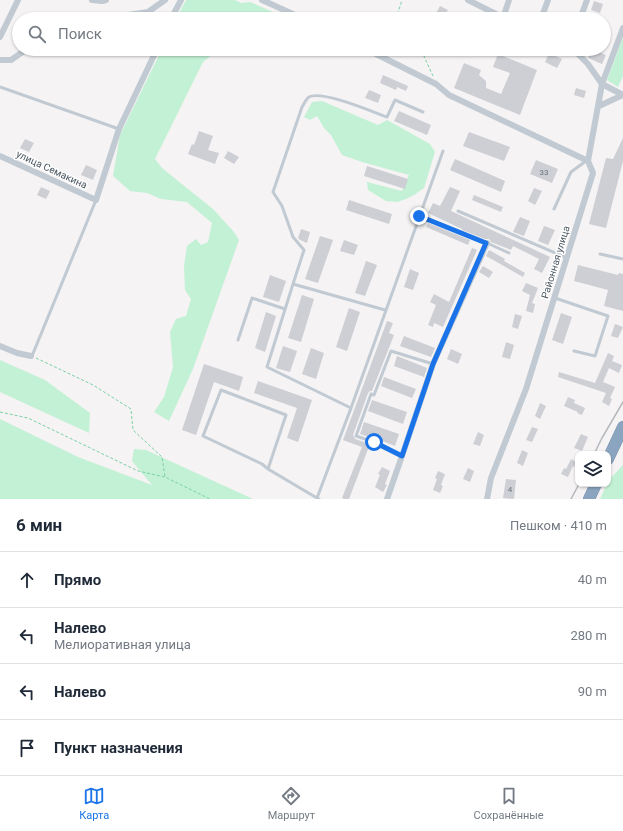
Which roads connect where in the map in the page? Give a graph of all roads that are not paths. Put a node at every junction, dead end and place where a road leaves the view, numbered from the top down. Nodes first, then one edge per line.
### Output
1 (18, 0) edge
2 (92, 0) edge
3 (106, 0) edge
4 (166, 0) edge
5 (180, 0) edge
6 (262, 0) edge
7 (468, 0) edge
8 (509, 0) edge
9 (548, 0) edge
10 (587, 0) edge
11 (12, 12) edge
12 (12, 12) edge
13 (148, 12) edge
14 (175, 12) edge
15 (289, 12) edge
16 (493, 12) edge
17 (506, 12) edge
18 (544, 12) edge
19 (583, 12) edge
20 (623, 28) edge
21 (0, 37) edge
22 (17, 56) edge
23 (154, 56) edge
24 (380, 56) edge
25 (580, 56) edge
26 (0, 60) edge
27 (602, 84) junction
28 (0, 87) edge
29 (623, 95) edge
30 (599, 106) junction
31 (423, 112) dead end
32 (119, 129) junction
33 (443, 151) dead end
34 (0, 156) edge
35 (588, 160) junction
36 (96, 200) junction
37 (554, 209) dead end
38 (458, 210) dead end
39 (419, 216) junction
40 (486, 243) junction
41 (509, 253) dead end
42 (600, 254) dead end
43 (567, 258) junction
44 (623, 259) edge
45 (293, 284) junction
46 (555, 298) junction
47 (285, 310) junction
48 (385, 310) junction
49 (238, 340) dead end
50 (0, 346) edge
51 (574, 351) dead end
52 (32, 356) joint
53 (433, 364) junction
54 (351, 408) junction
55 (623, 427) edge
56 (611, 453) edge
57 (402, 456) junction
58 (268, 469) junction
59 (595, 487) edge
60 (318, 498) edge
61 (387, 499) edge
62 (487, 499) edge
63 (589, 499) edge

1 - 11 street
2 - 3 street
4 - 13 street
5 - 14 street
6 - 15 street
7 - 16 street
8 - 17 street
9 - 18 street
10 - 19 street
12 - 21 street
20 - 27 street, Районная улица
22 - 26 street
23 - 32 street
24 - 35 street
25 - 27 street
27 - 29 street
27 - 30 street, Районная улица
28 - 32 lane
29 - 30 street
30 - 35 street, Районная улица
31 - 45 lane
32 - 36 street
33 - 39 lane
34 - 36 street, улица Семакина
35 - 37 lane
35 - 43 street, Районная улица
36 - 52 lane
38 - 43 lane
39 - 40 lane
39 - 48 lane
40 - 41 lane
40 - 53 street
42 - 44 lane
43 - 46 street, Районная улица
45 - 47 lane
45 - 48 lane
46 - 51 lane
46 - 62 street, Районная улица
47 - 49 lane
47 - 54 lane
48 - 54 lane
50 - 52 street
53 - 57 street
53 - 57 lane
54 - 60 lane
55 - 56 highway
57 - 61 street
58 - 58 lane
58 - 60 lane
59 - 63 highway

